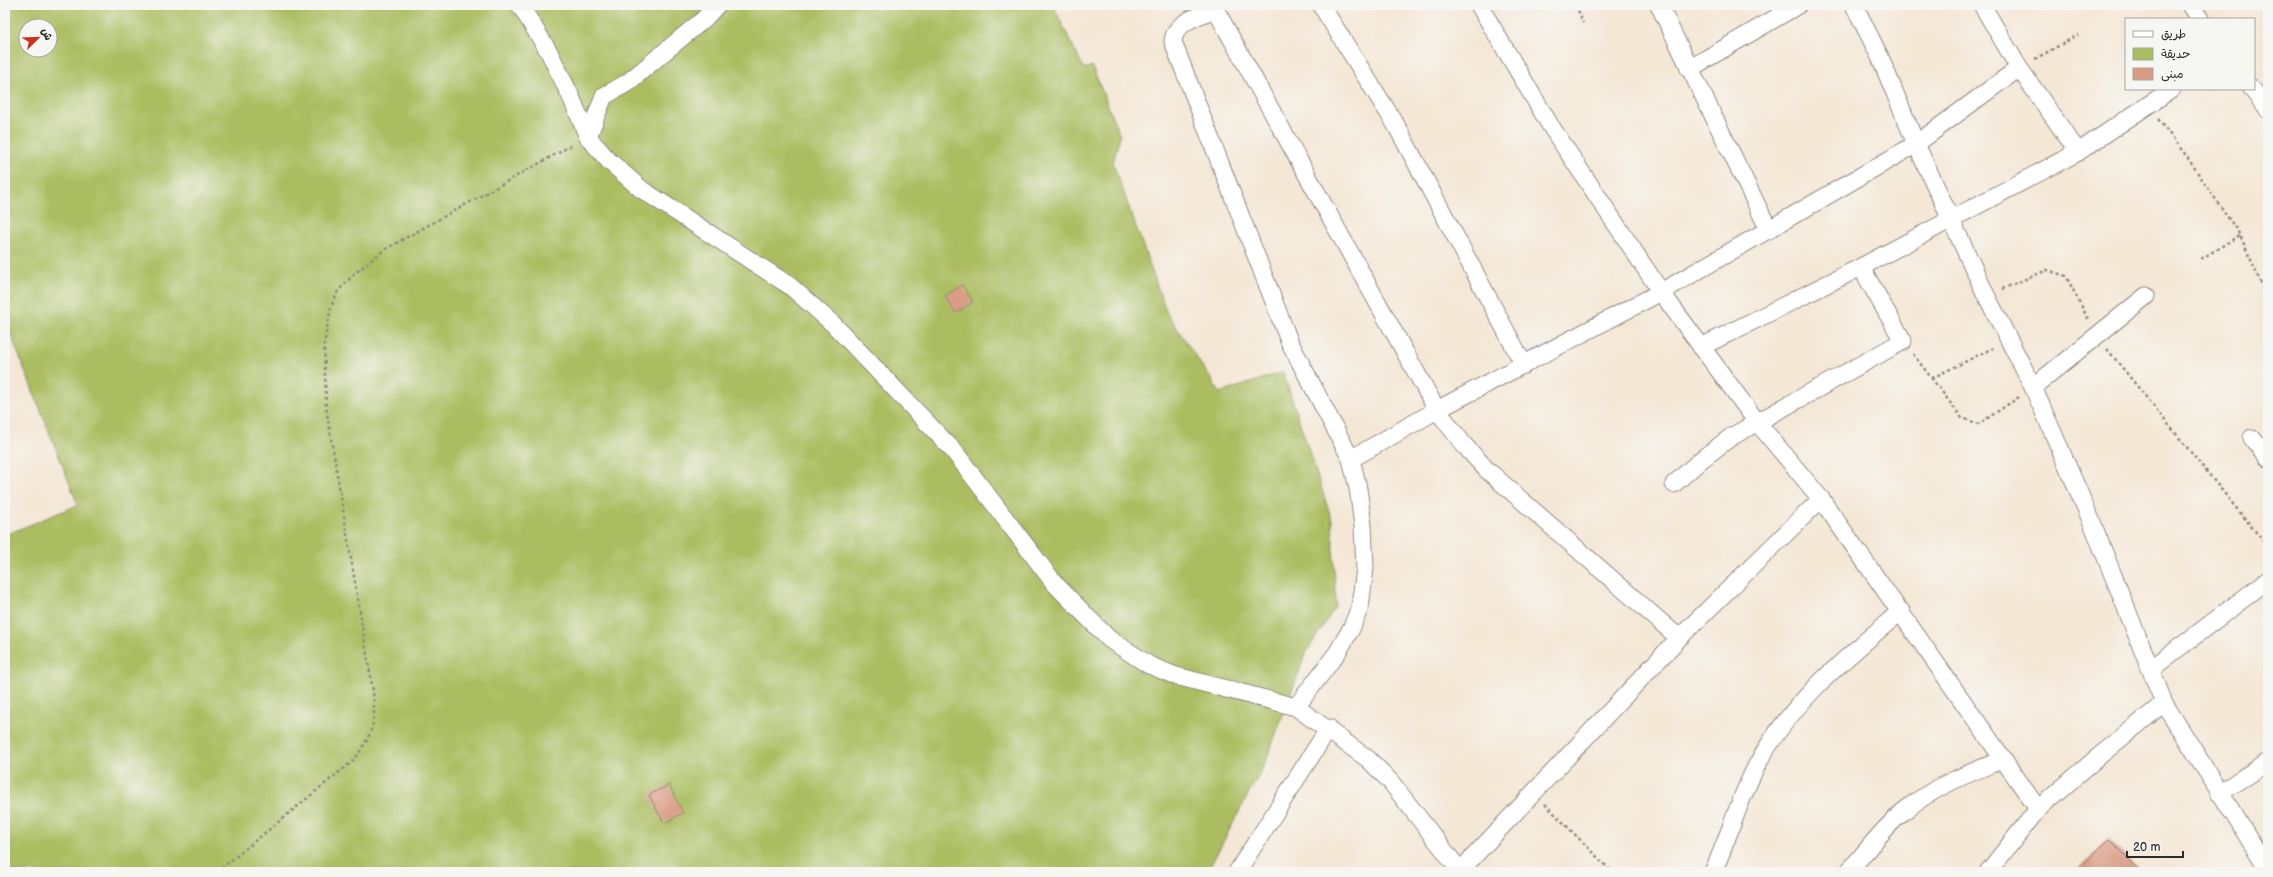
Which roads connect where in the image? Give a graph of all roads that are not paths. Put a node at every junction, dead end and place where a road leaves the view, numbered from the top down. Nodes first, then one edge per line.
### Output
1 (520, 5) edge
2 (717, 5) edge
3 (1321, 5) edge
4 (1479, 5) edge
5 (1659, 5) edge
6 (1798, 5) edge
7 (1854, 5) edge
8 (1982, 5) edge
9 (1214, 7) edge
10 (2019, 68) junction
11 (1689, 69) junction
12 (2171, 90) edge
13 (2253, 90) edge
14 (2268, 110) edge
15 (588, 137) junction
16 (1916, 144) junction
17 (2078, 152) junction
18 (1952, 218) junction
19 (1769, 230) junction
20 (1862, 267) junction
21 (1661, 292) junction
22 (2146, 296) dead end
23 (1701, 347) junction
24 (1524, 365) junction
25 (2033, 387) junction
26 (1437, 410) junction
27 (1757, 422) junction
28 (2252, 438) dead end
29 (2268, 458) edge
30 (1351, 459) junction
31 (1674, 484) dead end
32 (1821, 499) junction
33 (2268, 580) edge
34 (1901, 612) junction
35 (1679, 638) junction
36 (2151, 669) junction
37 (2164, 703) junction
38 (1296, 707) junction
39 (1328, 728) junction
40 (2004, 759) junction
41 (2268, 762) edge
42 (2219, 793) junction
43 (2038, 809) junction
44 (2268, 869) edge
45 (1460, 871) edge
46 (1237, 872) edge
47 (1713, 872) edge
48 (1848, 872) edge
49 (1988, 872) edge

1 - 15 street
2 - 15 street
3 - 24 street
4 - 21 street
5 - 11 street
6 - 11 street
7 - 16 street
8 - 10 street
9 - 26 street
9 - 30 street
10 - 16 street
10 - 17 street
11 - 19 street
12 - 17 street
13 - 14 street
15 - 38 street
16 - 18 street
16 - 19 street
17 - 18 street
18 - 20 street
18 - 25 street
19 - 21 street
20 - 23 street
20 - 27 street
21 - 23 street
21 - 24 street
22 - 25 street
23 - 27 street
24 - 26 street
25 - 36 street
26 - 30 street
26 - 35 street
27 - 31 street
27 - 32 street
28 - 29 street
30 - 38 street
32 - 34 street
32 - 35 street
33 - 36 street
34 - 40 street
34 - 47 street
35 - 45 street
36 - 37 street
37 - 42 street
37 - 43 street
38 - 39 street
39 - 45 street
39 - 46 street
40 - 43 street
40 - 48 street
41 - 42 street
42 - 44 street
43 - 49 street

